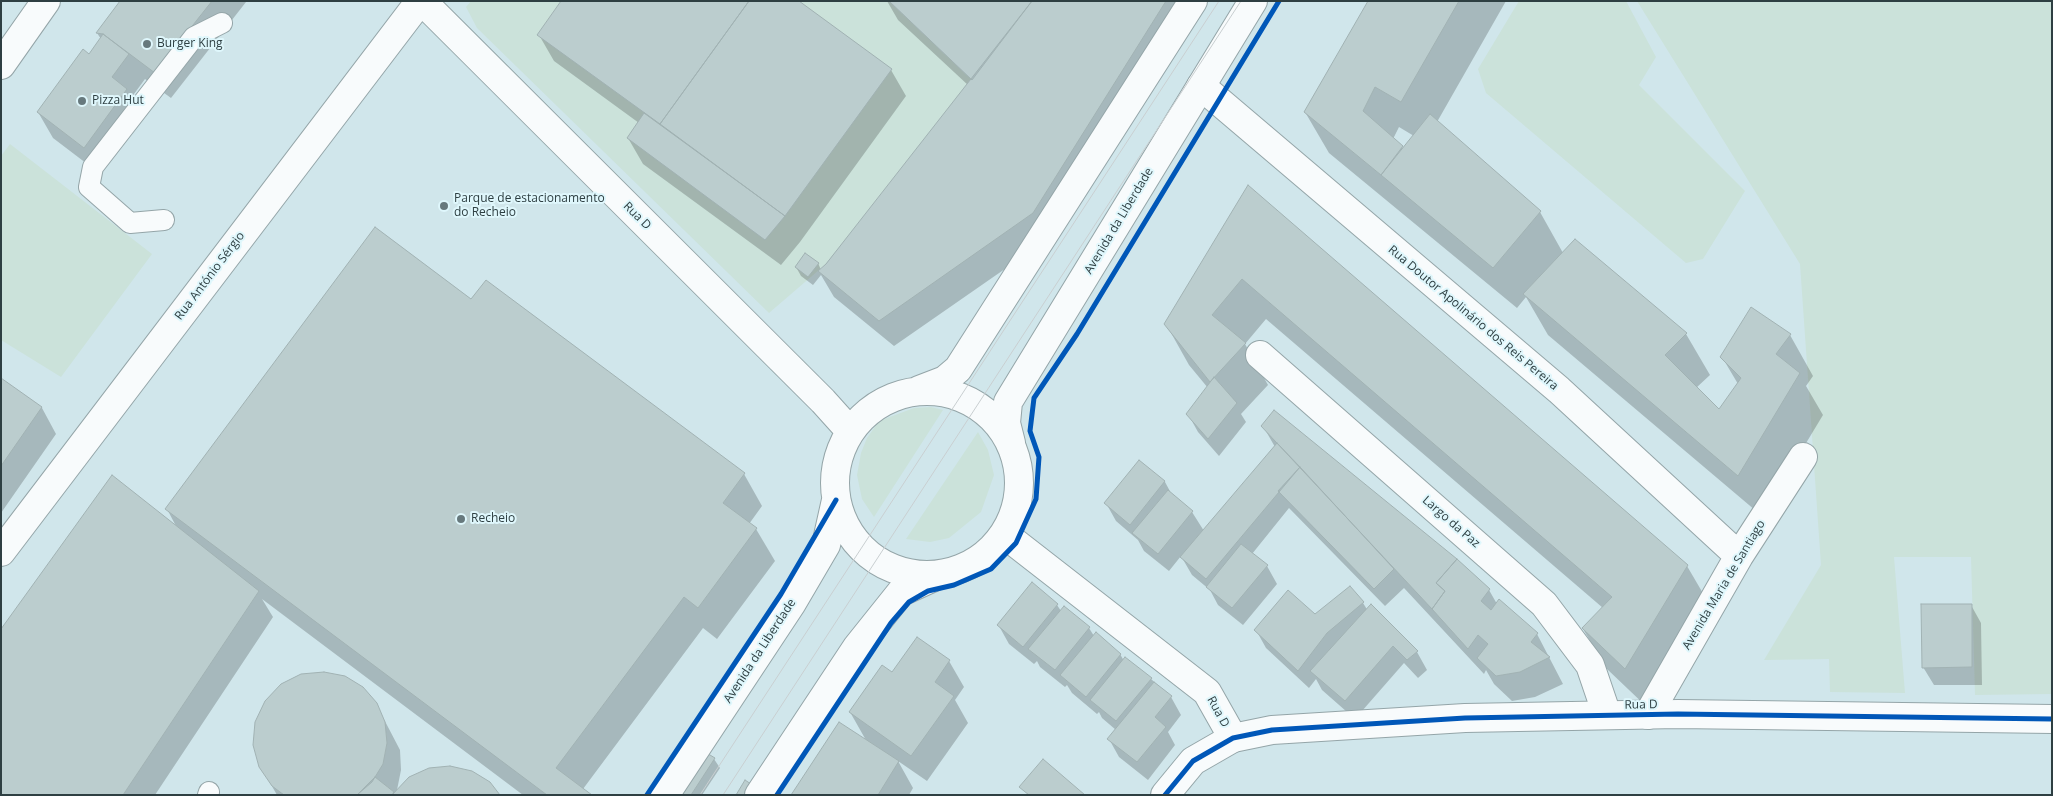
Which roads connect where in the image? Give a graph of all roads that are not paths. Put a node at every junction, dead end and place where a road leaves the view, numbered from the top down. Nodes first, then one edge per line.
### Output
1 (46, 1) edge
2 (422, 1) edge
3 (1192, 1) edge
4 (1253, 1) edge
5 (222, 23) dead end
6 (1, 64) edge
7 (1201, 86) junction
8 (164, 220) dead end
9 (1260, 355) dead end
10 (918, 390) junction
11 (850, 431) junction
12 (1012, 446) junction
13 (1803, 457) dead end
14 (836, 500) junction
15 (1004, 534) junction
16 (1, 552) edge
17 (1739, 556) junction
18 (937, 576) junction
19 (1648, 714) junction
20 (1607, 715) junction
21 (2052, 719) edge
22 (1232, 738) junction
23 (665, 795) edge
24 (759, 795) edge
25 (1165, 795) edge

1 - 6 street
2 - 11 street, Rua D
2 - 16 street, Rua António Sérgio
3 - 10 street
4 - 7 street, Avenida da Liberdade
5 - 8 lane
7 - 12 street, Avenida da Liberdade
7 - 17 street, Rua Doutor Apolinário dos Reis Pereira
9 - 20 street, Largo da Paz
10 - 11 street
10 - 12 street
11 - 14 street
12 - 15 street, Avenida da Liberdade
13 - 17 street, Avenida Maria de Santiago
14 - 18 street
14 - 23 street, Avenida da Liberdade
15 - 18 street, Avenida da Liberdade
15 - 22 street, Rua D
17 - 19 street, Avenida Maria de Santiago
18 - 24 street
19 - 20 street, Rua D
19 - 21 street, Rua D
20 - 22 street, Rua D
22 - 25 street

